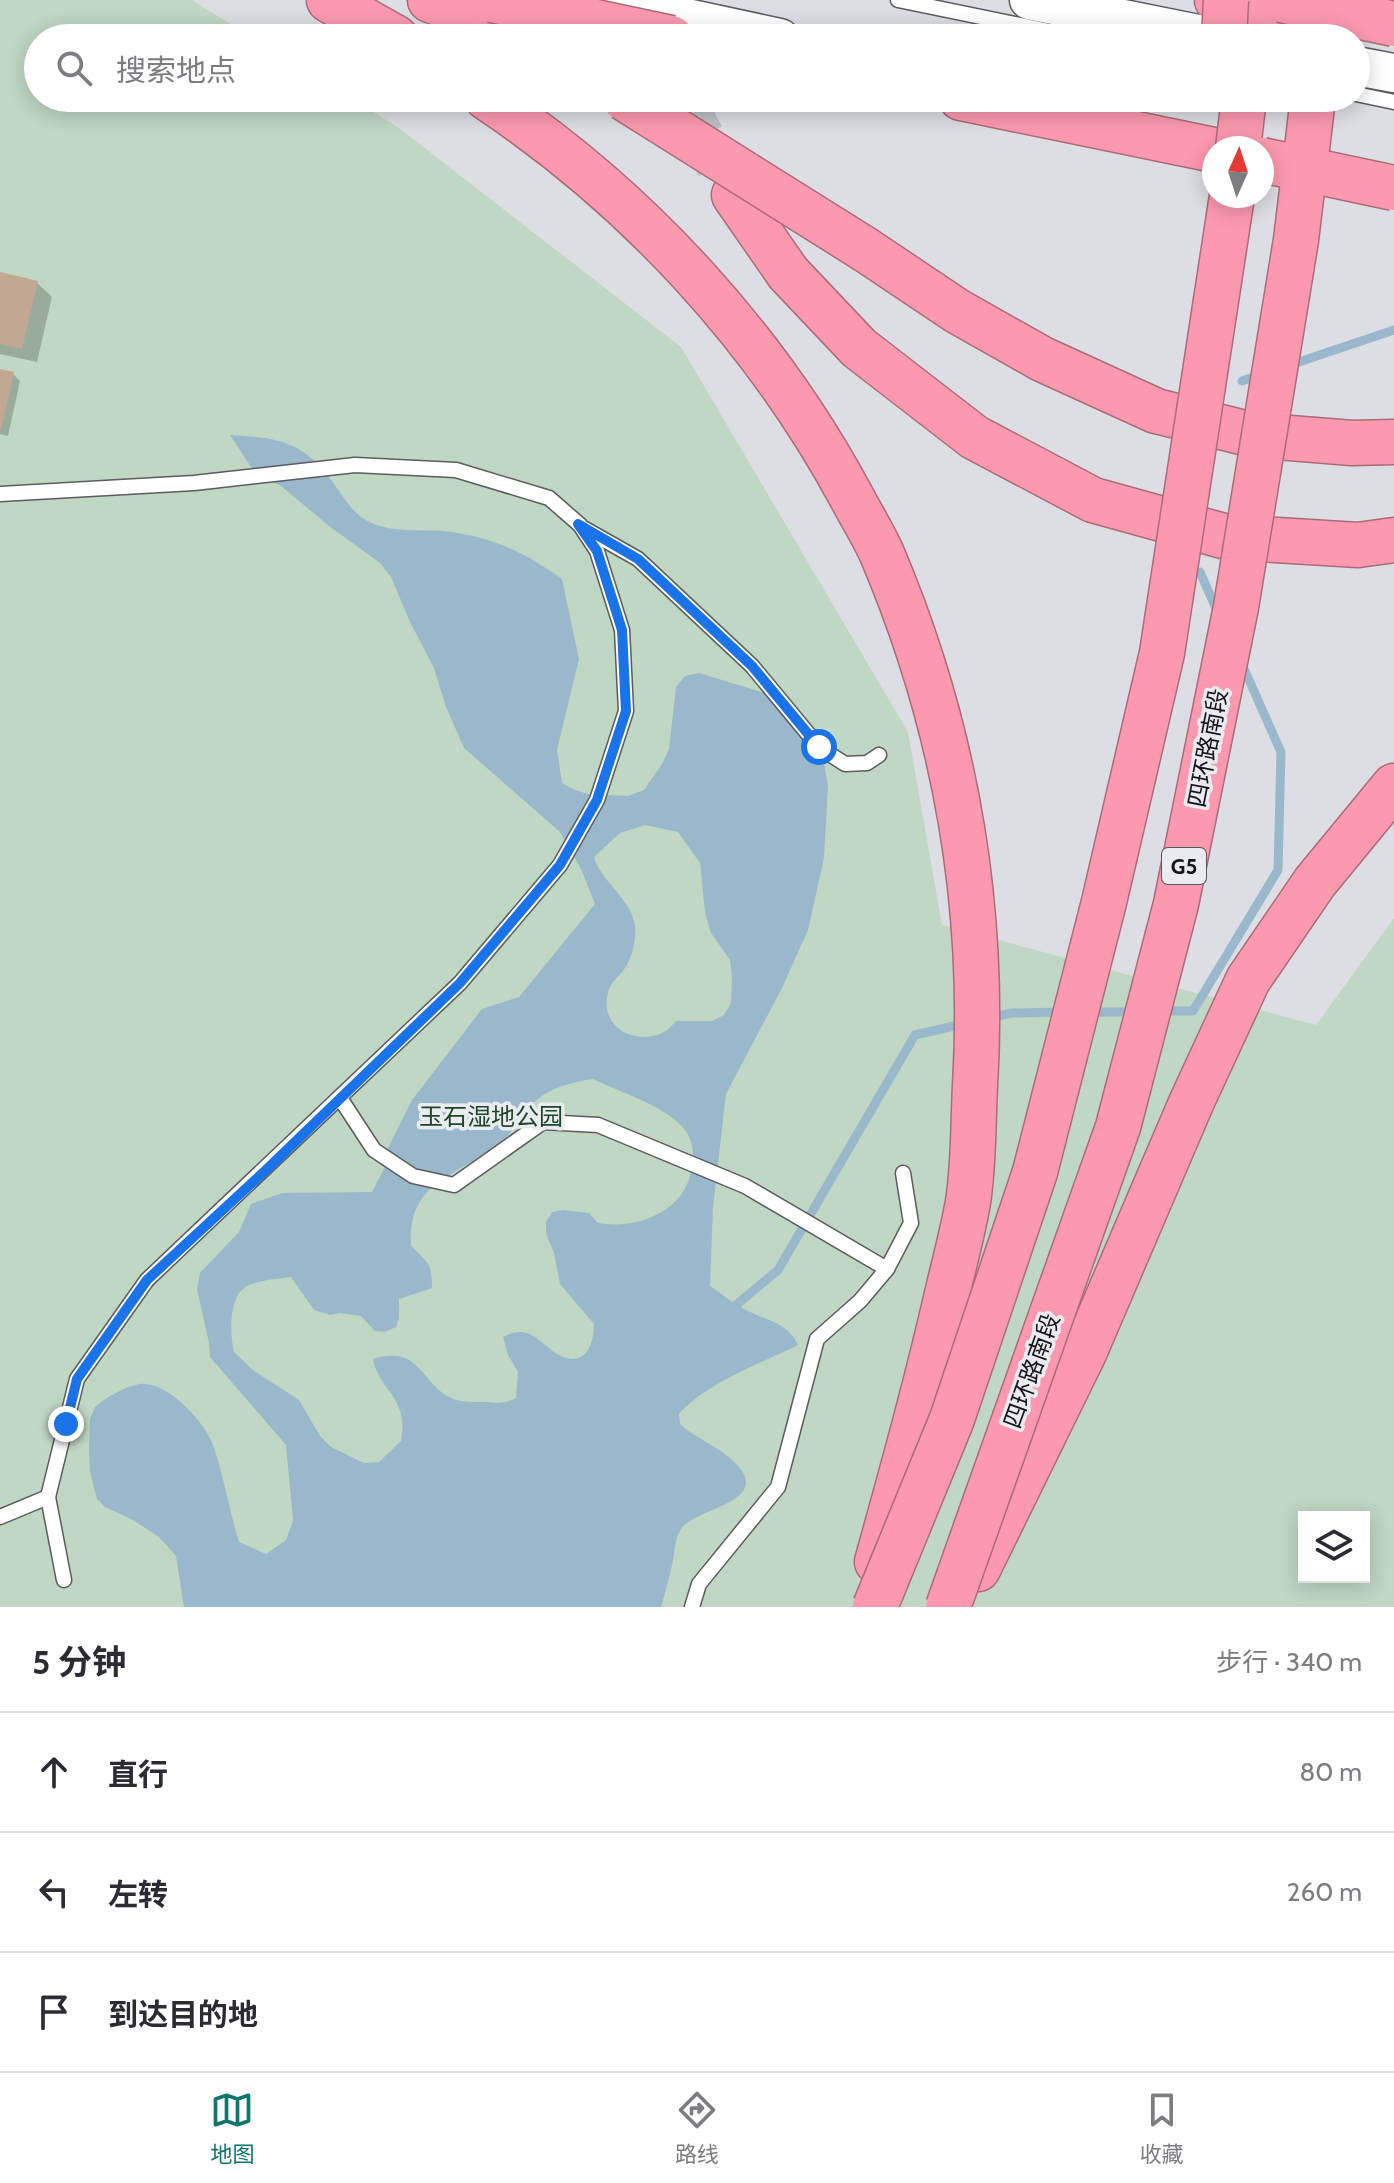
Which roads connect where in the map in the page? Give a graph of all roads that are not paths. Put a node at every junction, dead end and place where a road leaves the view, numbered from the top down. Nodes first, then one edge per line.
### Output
1 (329, 0) edge
2 (430, 0) edge
3 (492, 0) edge
4 (603, 0) edge
5 (898, 0) edge
6 (1029, 0) edge
7 (1217, 0) edge
8 (1226, 0) edge
9 (1253, 0) edge
10 (1281, 0) edge
11 (1322, 0) edge
12 (1350, 0) edge
13 (371, 24) edge
14 (491, 24) edge
15 (605, 24) edge
16 (715, 24) edge
17 (1015, 24) edge
18 (1150, 24) edge
19 (1223, 24) edge
20 (1252, 24) edge
21 (1320, 24) edge
22 (1329, 24) edge
23 (1344, 24) edge
24 (1394, 24) edge
25 (1370, 33) edge
26 (1394, 38) edge
27 (1370, 69) edge
28 (1394, 73) edge
29 (1370, 97) edge
30 (1394, 102) edge
31 (508, 112) edge
32 (646, 112) edge
33 (1031, 112) edge
34 (1127, 112) edge
35 (1220, 112) edge
36 (1242, 112) edge
37 (1311, 112) edge
38 (1325, 112) edge
39 (1217, 136) edge
40 (1239, 136) edge
41 (1202, 146) edge
42 (1274, 163) edge
43 (1394, 167) edge
44 (1394, 188) edge
45 (734, 195) tunnel mouth
46 (1214, 208) edge
47 (1230, 208) edge
48 (1296, 240) junction
49 (1205, 378) junction
50 (1373, 443) edge
51 (0, 494) edge
52 (578, 524) junction
53 (1394, 540) edge
54 (879, 755) dead end
55 (1394, 786) edge
56 (340, 1098) junction
57 (903, 1173) dead end
58 (887, 1269) junction
59 (48, 1497) junction
60 (0, 1517) edge
61 (64, 1580) dead end
62 (692, 1607) edge
63 (865, 1607) edge
64 (875, 1607) edge
65 (948, 1607) edge
66 (959, 1607) edge

1 - 13 highway
2 - 14 highway
3 - 15 highway, bridge
4 - 16 main road
5 - 17 lane
6 - 18 main road
7 - 22 highway
8 - 19 highway, bridge
9 - 20 highway
10 - 24 highway, bridge
11 - 21 highway
12 - 23 highway
25 - 26 highway
27 - 28 main road
29 - 30 lane
31 - 63 highway
32 - 50 highway, bridge
33 - 41 highway
34 - 43 main road
35 - 39 highway
36 - 40 highway, bridge
37 - 48 highway, 四环路南段 / G5, bridge
38 - 48 highway, bridge
42 - 44 highway, bridge
45 - 53 highway
46 - 49 highway, bridge
47 - 49 highway, bridge
48 - 65 highway, 四环路南段 / G5, bridge
49 - 64 highway, bridge
51 - 52 lane
52 - 54 lane
52 - 56 lane
55 - 66 highway
56 - 58 lane
56 - 59 lane
57 - 58 lane
58 - 62 lane
59 - 60 lane
59 - 61 lane

